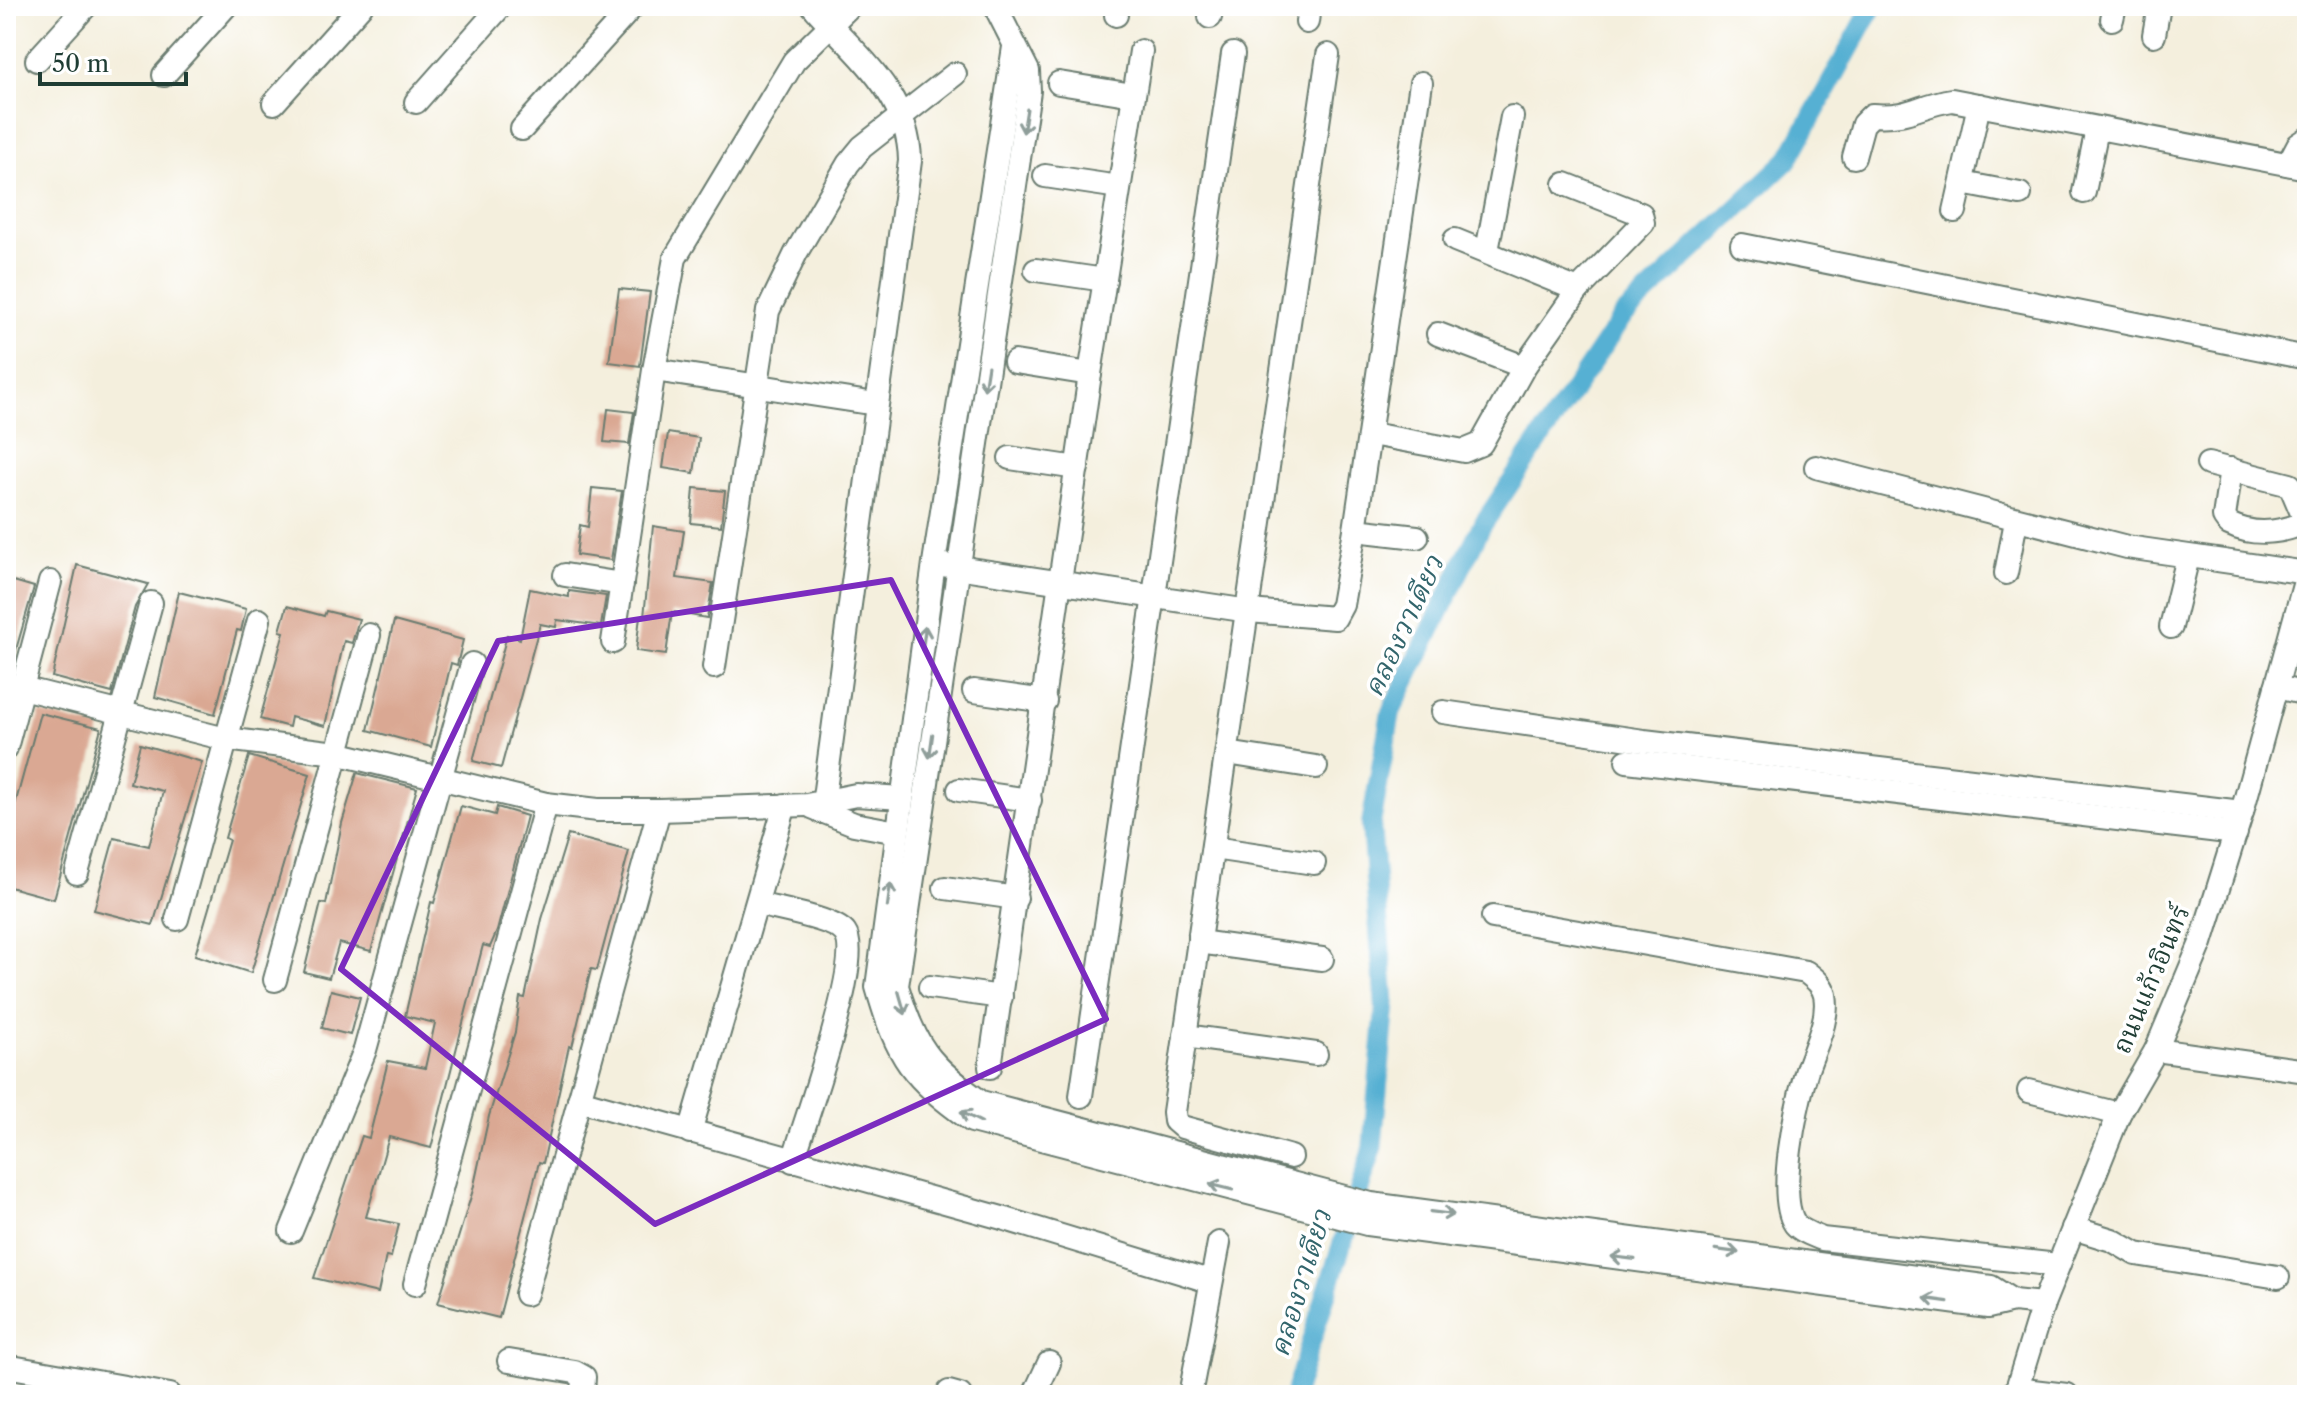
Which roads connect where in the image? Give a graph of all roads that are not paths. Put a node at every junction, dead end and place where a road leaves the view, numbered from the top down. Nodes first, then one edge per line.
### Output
1 (86, 6) edge
2 (226, 6) edge
3 (361, 6) edge
4 (501, 6) edge
5 (633, 6) edge
6 (813, 6) edge
7 (850, 6) edge
8 (2159, 6) edge
9 (1005, 9) edge
10 (829, 24) junction
11 (2154, 35) dead end
12 (1014, 47) junction
13 (1141, 51) dead end
14 (1233, 54) dead end
15 (1328, 55) dead end
16 (37, 60) dead end
17 (955, 74) dead end
18 (164, 75) dead end
19 (1059, 83) dead end
20 (1421, 83) dead end
21 (1133, 95) junction
22 (416, 102) dead end
23 (274, 103) dead end
24 (1979, 105) junction
25 (903, 114) junction
26 (1512, 117) dead end
27 (522, 129) dead end
28 (2097, 129) junction
29 (2307, 139) edge
30 (1854, 157) dead end
31 (2297, 166) edge
32 (1045, 176) dead end
33 (1962, 183) junction
34 (1565, 184) dead end
35 (1119, 187) junction
36 (2084, 192) dead end
37 (2020, 194) dead end
38 (1955, 211) dead end
39 (1455, 240) dead end
40 (1742, 245) dead end
41 (1487, 251) junction
42 (1036, 270) dead end
43 (1105, 280) junction
44 (1578, 290) junction
45 (1438, 334) dead end
46 (2307, 358) edge
47 (1015, 362) dead end
48 (1524, 367) junction
49 (654, 370) junction
50 (1090, 374) junction
51 (754, 384) junction
52 (876, 404) junction
53 (1371, 434) junction
54 (1010, 458) dead end
55 (2208, 464) dead end
56 (1816, 467) dead end
57 (1077, 468) junction
58 (2231, 469) junction
59 (2016, 521) junction
60 (2306, 524) edge
61 (1355, 530) junction
62 (1417, 537) dead end
63 (2188, 557) junction
64 (934, 563) junction
65 (957, 567) junction
66 (2006, 573) dead end
67 (2307, 574) edge
68 (565, 575) dead end
69 (50, 582) dead end
70 (1061, 583) junction
71 (622, 584) junction
72 (1153, 596) junction
73 (151, 603) dead end
74 (1249, 611) junction
75 (259, 620) dead end
76 (2171, 627) dead end
77 (2299, 628) edge
78 (369, 635) dead end
79 (613, 642) dead end
80 (472, 664) dead end
81 (714, 667) dead end
82 (2276, 687) junction
83 (22, 688) junction
84 (974, 691) dead end
85 (2307, 694) edge
86 (1045, 701) junction
87 (1443, 712) dead end
88 (121, 713) junction
89 (226, 739) junction
90 (6, 748) edge
91 (336, 753) junction
92 (1227, 753) junction
93 (1627, 761) dead end
94 (1316, 767) dead end
95 (441, 777) junction
96 (959, 790) dead end
97 (1030, 800) junction
98 (546, 804) junction
99 (809, 805) junction
100 (659, 810) junction
101 (905, 816) junction
102 (2239, 822) junction
103 (1213, 848) junction
104 (1314, 863) dead end
105 (77, 873) dead end
106 (945, 888) dead end
107 (1016, 898) junction
108 (757, 904) junction
109 (1493, 917) dead end
110 (177, 919) dead end
111 (1199, 942) junction
112 (1322, 959) dead end
113 (275, 980) dead end
114 (930, 987) dead end
115 (1001, 997) junction
116 (1185, 1036) junction
117 (2156, 1050) junction
118 (1316, 1054) dead end
119 (990, 1067) dead end
120 (2307, 1071) edge
121 (2029, 1091) dead end
122 (1081, 1096) dead end
123 (579, 1100) junction
124 (2119, 1114) junction
125 (690, 1132) junction
126 (1291, 1157) dead end
127 (793, 1161) junction
128 (2073, 1228) junction
129 (291, 1231) dead end
130 (1219, 1243) dead end
131 (2058, 1265) junction
132 (2278, 1277) dead end
133 (1209, 1281) junction
134 (415, 1284) dead end
135 (526, 1294) dead end
136 (2043, 1304) junction
137 (509, 1361) dead end
138 (1049, 1363) dead end
139 (6, 1366) edge
140 (2016, 1392) edge
141 (170, 1395) edge
142 (583, 1395) edge
143 (1034, 1395) edge
144 (1190, 1395) edge
145 (2067, 1395) edge

1 - 16 street
2 - 18 street
3 - 23 street
4 - 22 street
5 - 27 street
6 - 10 street
7 - 10 street
8 - 11 street
9 - 12 street
10 - 25 street
10 - 49 street
12 - 64 street
12 -> 65 street
13 - 21 street
14 - 72 street
15 - 74 street
17 - 25 street
19 - 21 street
20 - 53 street
21 - 35 street
24 - 28 street
24 - 30 street
24 - 33 street
25 - 51 street
25 - 52 street
26 - 41 street
28 - 31 street
28 - 36 street
29 - 31 street
32 - 35 street
33 - 37 street
33 - 38 street
34 - 44 street
35 - 43 street
39 - 41 street
40 - 46 street
41 - 44 street
42 - 43 street
43 - 50 street
44 - 48 street
45 - 48 street
47 - 50 street
48 - 53 street
49 - 51 street
49 - 71 street
50 - 57 street
51 - 52 street
51 - 81 street
52 - 99 street
53 - 61 street
54 - 57 street
55 - 58 street
56 - 59 street
57 - 70 street
58 - 60 street
58 - 60 street
59 - 63 street
59 - 66 street
61 - 62 street
61 - 74 street
63 - 67 street
63 - 76 street
64 - 65 street
101 -> 64 street
65 - 70 street
65 -> 101 street
67 - 77 street, ถนนแก้วอินทร์
68 - 71 street
69 - 83 street
70 - 72 street
70 - 86 street
71 - 79 street
72 - 74 street
72 - 122 street
73 - 88 street
74 - 92 street
75 - 89 street
77 - 82 street, ถนนแก้วอินทร์
78 - 91 street
80 - 95 street
82 - 85 street
82 - 102 street, ถนนแก้วอินทร์
83 - 88 street
83 - 90 street
84 - 86 street
86 - 97 street
87 - 102 street
88 - 89 street
88 - 105 street
89 - 91 street
89 - 110 street
91 - 95 street
91 - 113 street
92 - 94 street
92 - 103 street
93 - 102 street
95 - 98 street
95 - 129 street
96 - 97 street
97 - 107 street
98 - 100 street
98 - 134 street
99 - 100 street
99 - 101 street
99 - 101 street
99 - 108 street
100 - 123 street
101 - 136 street
102 - 117 street, ถนนแก้วอินทร์
103 - 104 street
103 - 111 street
106 - 107 street
107 - 115 street
108 - 125 street
108 - 127 street
109 - 131 street
111 - 112 street
111 - 116 street
114 - 115 street
115 - 119 street
116 - 118 street
116 - 126 street
117 - 120 street
117 - 124 street, ถนนแก้วอินทร์
121 - 124 street
123 - 125 street
123 - 135 street
124 - 128 street, ถนนแก้วอินทร์
125 - 127 street
127 - 133 street
128 - 131 street, ถนนแก้วอินทร์
128 - 132 street
130 - 133 street
131 - 136 street, ถนนแก้วอินทร์
133 - 144 street
136 - 140 street, ถนนแก้วอินทร์
137 - 142 street
138 - 143 street
139 - 141 street
140 - 145 street

